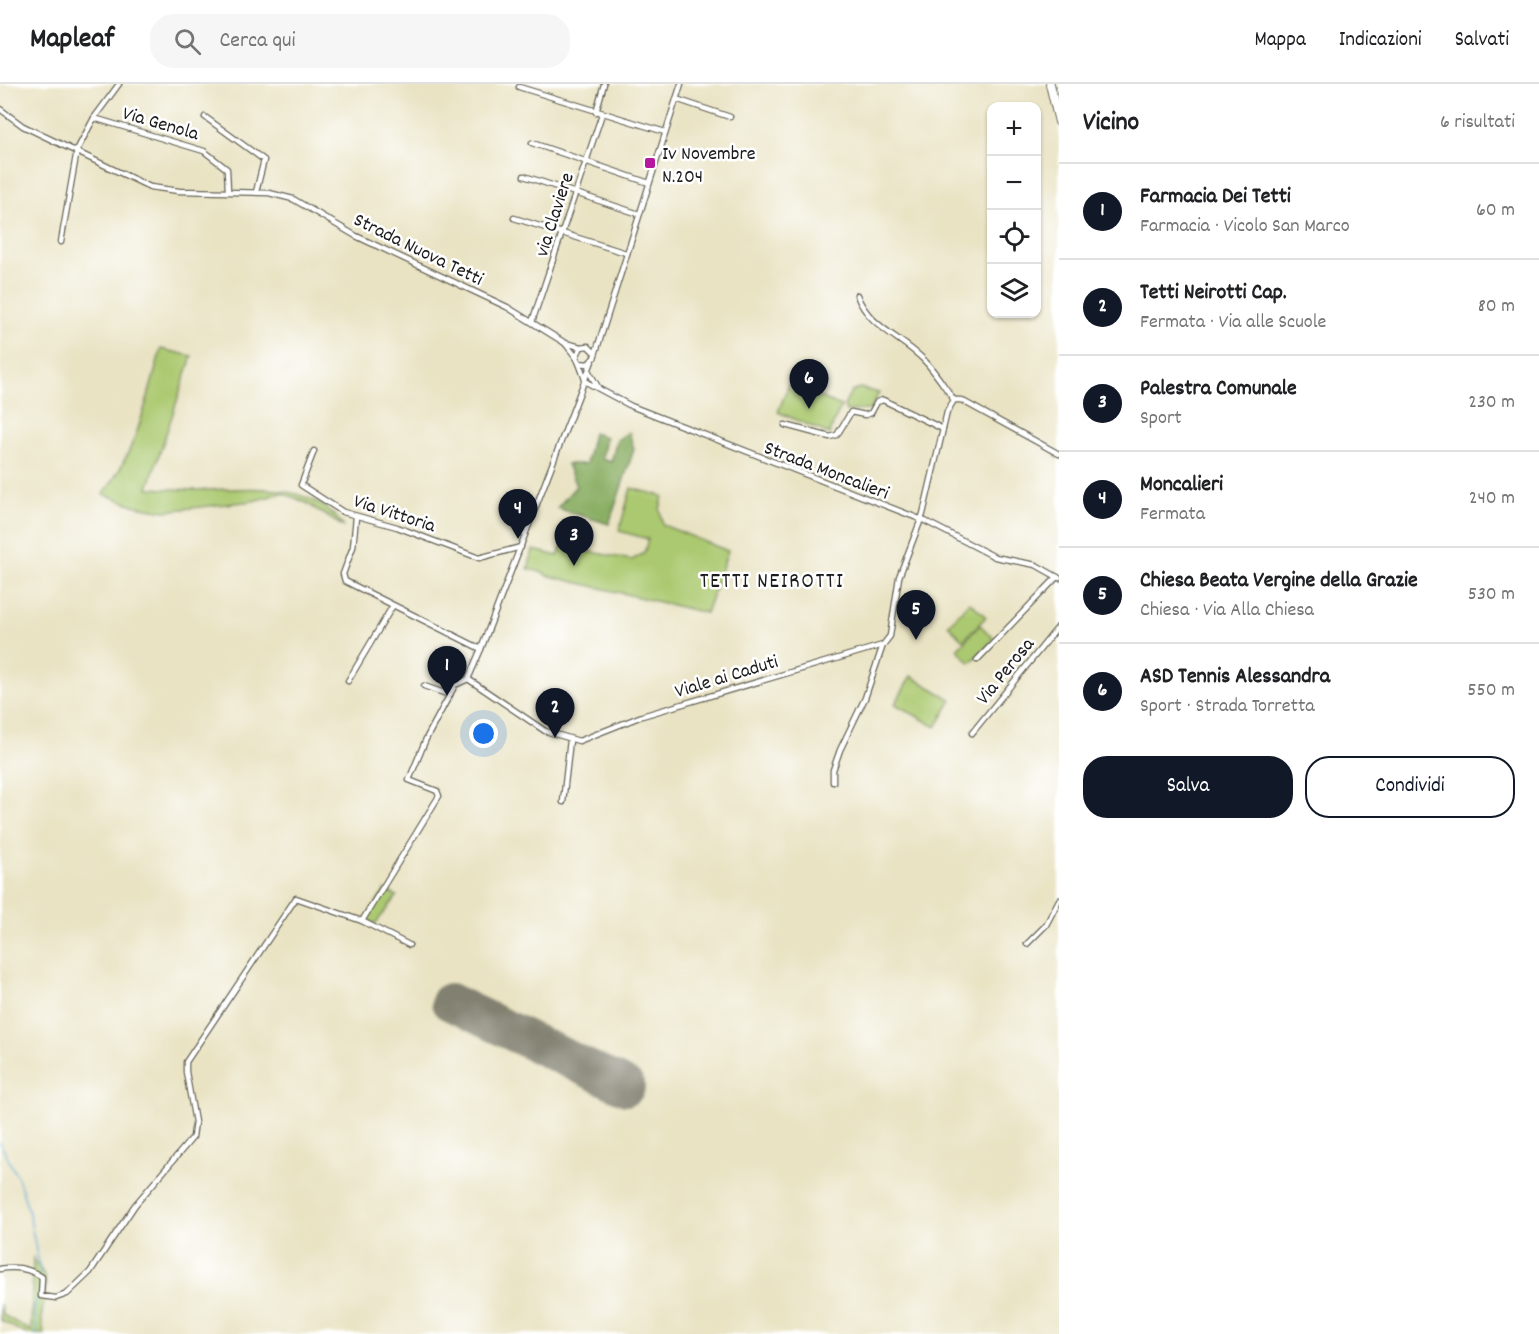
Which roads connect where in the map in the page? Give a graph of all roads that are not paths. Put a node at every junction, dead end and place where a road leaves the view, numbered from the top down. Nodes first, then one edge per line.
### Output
1 (119, 84) edge
2 (604, 84) edge
3 (681, 84) edge
4 (1050, 84) edge
5 (519, 87) dead end
6 (676, 99) junction
7 (0, 109) edge
8 (596, 112) junction
9 (602, 114) junction
10 (205, 117) dead end
11 (730, 117) dead end
12 (94, 118) junction
13 (1059, 122) edge
14 (665, 132) junction
15 (532, 143) dead end
16 (76, 150) junction
17 (585, 161) junction
18 (524, 176) dead end
19 (649, 183) junction
20 (228, 191) junction
21 (256, 192) junction
22 (576, 194) junction
23 (639, 214) junction
24 (514, 218) dead end
25 (562, 233) junction
26 (61, 242) dead end
27 (626, 253) junction
28 (857, 295) dead end
29 (532, 322) junction
30 (600, 335) junction
31 (565, 343) junction
32 (583, 346) junction
33 (594, 351) junction
34 (576, 357) junction
35 (592, 361) junction
36 (579, 363) junction
37 (589, 372) junction
38 (586, 381) junction
39 (599, 389) junction
40 (954, 400) junction
41 (784, 425) dead end
42 (943, 429) junction
43 (314, 450) dead end
44 (1059, 454) edge
45 (356, 517) junction
46 (920, 520) junction
47 (521, 547) junction
48 (1058, 578) edge
49 (392, 607) junction
50 (1059, 626) edge
51 (884, 645) junction
52 (481, 649) junction
53 (977, 660) dead end
54 (468, 679) junction
55 (348, 681) dead end
56 (423, 686) dead end
57 (450, 695) junction
58 (972, 733) dead end
59 (570, 740) junction
60 (832, 782) dead end
61 (563, 802) dead end
62 (1059, 900) edge
63 (362, 921) junction
64 (1027, 944) dead end
65 (409, 945) dead end
66 (0, 1269) edge

1 - 12 street
2 - 8 street
3 - 6 street
4 - 13 highway
5 - 8 street
6 - 11 street
6 - 14 street
7 - 16 street, Strada Nuova Tetti
8 - 9 street
9 - 14 street
9 - 17 street, via Claviere
10 - 21 street
12 - 16 street
12 - 20 street, Via Genola
14 - 19 street
15 - 17 street
16 - 20 street, Strada Nuova Tetti
16 - 26 street
17 - 19 street
17 - 22 street, via Claviere
18 - 22 street
19 - 23 street
20 - 21 street, Strada Nuova Tetti
21 - 29 street, Strada Nuova Tetti
22 - 23 street
22 - 25 street, via Claviere
23 - 27 street
24 - 25 street
25 - 27 street
25 - 29 street, via Claviere
27 - 30 street
28 - 40 street
29 - 31 street, Strada Nuova Tetti
30 - 32 street
30 - 33 street
31 - 32 street, Strada Nuova Tetti
31 - 34 street, Strada Nuova Tetti
32 - 33 street
32 - 34 street
33 - 35 street
34 - 36 street
35 - 36 street
35 - 37 street
36 - 38 street
37 - 38 street
37 - 39 street
38 - 39 street, Strada Moncalieri
38 - 47 street
39 - 46 street, Strada Moncalieri
40 - 42 street
40 - 44 street
41 - 42 street
42 - 46 street
43 - 45 street, Via Vittoria
45 - 47 street, Via Vittoria
45 - 49 street
46 - 48 street, Strada Moncalieri
46 - 51 street
47 - 52 street
48 - 53 street
49 - 52 street
49 - 55 street
50 - 58 street, Via Perosa
51 - 59 street, Viale ai Caduti
51 - 60 street
52 - 54 street
54 - 57 street
54 - 59 street
56 - 57 street
57 - 63 street
59 - 61 street
62 - 64 street
63 - 65 street
63 - 66 street

